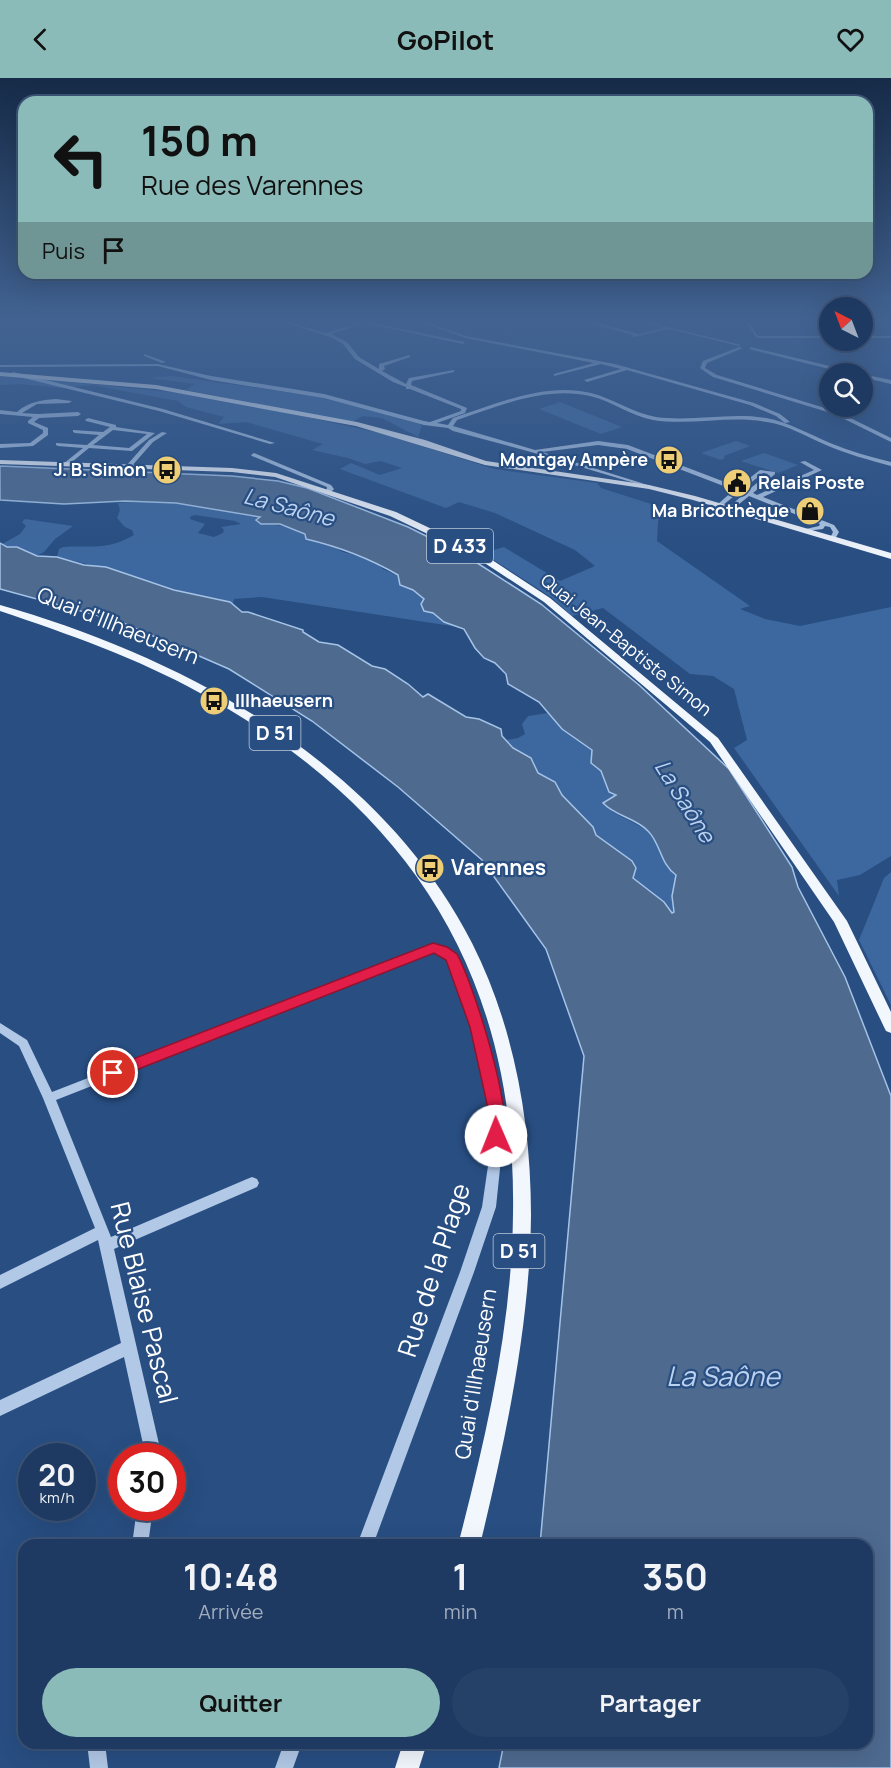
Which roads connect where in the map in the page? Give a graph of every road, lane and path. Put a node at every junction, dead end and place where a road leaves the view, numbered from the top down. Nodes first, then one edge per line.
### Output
1 (114, 399) edge
2 (224, 399) edge
3 (335, 399) edge
4 (438, 399) edge
5 (524, 399) edge
6 (602, 399) edge
7 (733, 399) edge
8 (789, 399) edge
9 (69, 401) dead end
10 (0, 412) edge
11 (19, 413) junction
12 (78, 414) dead end
13 (38, 416) junction
14 (88, 420) dead end
15 (430, 424) junction
16 (784, 424) junction
17 (450, 427) junction
18 (111, 428) junction
19 (75, 432) dead end
20 (165, 433) dead end
21 (104, 434) junction
22 (891, 440) edge
23 (272, 443) dead end
24 (58, 444) dead end
25 (0, 446) edge
26 (87, 447) junction
27 (533, 451) junction
28 (254, 455) dead end
29 (0, 462) edge
30 (803, 462) dead end
31 (891, 464) edge
32 (66, 465) junction
33 (128, 467) junction
34 (649, 487) junction
35 (740, 489) junction
36 (328, 492) junction
37 (750, 493) junction
38 (758, 496) junction
39 (720, 505) junction
40 (731, 508) junction
41 (825, 522) junction
42 (808, 530) junction
43 (820, 534) junction
44 (832, 538) junction
45 (891, 556) edge
46 (0, 608) edge
47 (0, 1027) edge
48 (891, 1027) edge
49 (49, 1098) junction
50 (252, 1183) dead end
51 (103, 1231) junction
52 (106, 1246) junction
53 (0, 1282) edge
54 (129, 1347) junction
55 (0, 1408) edge
56 (151, 1443) edge
57 (143, 1521) edge
58 (141, 1539) edge
59 (367, 1539) edge
60 (470, 1539) edge
61 (97, 1749) edge
62 (291, 1749) edge
63 (413, 1749) edge
64 (99, 1768) edge
65 (284, 1768) edge
66 (407, 1768) edge

1 - 23 street
2 - 34 main road
3 - 15 street
4 - 15 street
5 - 17 street
6 - 16 street
7 - 16 street
8 - 22 street
9 - 11 street
10 - 11 street
11 - 13 street
12 - 13 street
13 - 25 street
14 - 18 street
15 - 17 street
16 - 31 street
17 - 27 street
18 - 21 street
18 - 26 street
19 - 21 street
20 - 33 street
21 - 26 street
24 - 26 street
26 - 32 street
27 - 34 street
27 - 35 street
28 - 36 street
29 - 32 main road, Quai Jean-Baptiste Simon / D 433
30 - 38 street
32 - 33 main road, Quai Jean-Baptiste Simon / D 433
33 - 36 main road, Quai Jean-Baptiste Simon / D 433
34 - 39 main road
35 - 37 street
35 - 37 street
35 - 39 street
36 - 48 main road, Quai Jean-Baptiste Simon / D 433
37 - 38 street
37 - 40 street
38 - 41 street
39 - 40 main road
40 - 42 main road
41 - 42 street
41 - 43 street
41 - 44 street
42 - 43 main road
43 - 44 main road
44 - 45 main road
46 - 60 main road, Quai d'Illhaeusern / D 51
47 - 49 street, Rue Blaise Pascal
49 - 51 street, Rue Blaise Pascal
49 - 59 street, Rue de la Plage
50 - 52 street
51 - 52 street, Rue Blaise Pascal
51 - 53 street
52 - 54 street, Rue Blaise Pascal
54 - 55 street
54 - 56 street, Rue Blaise Pascal
57 - 58 street
61 - 64 street
62 - 65 street
63 - 66 main road

